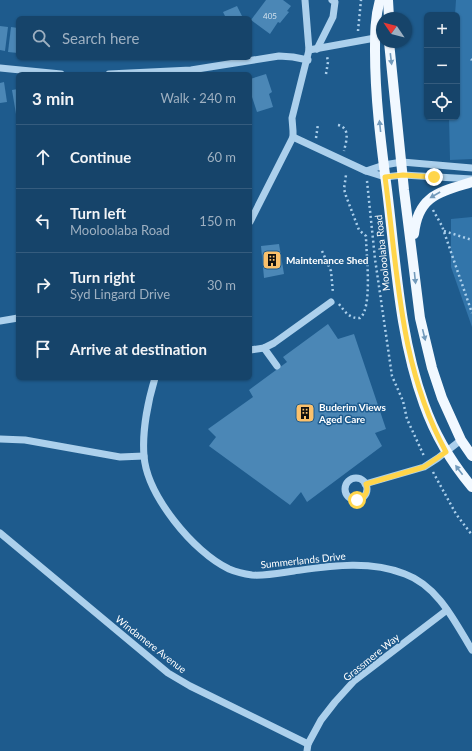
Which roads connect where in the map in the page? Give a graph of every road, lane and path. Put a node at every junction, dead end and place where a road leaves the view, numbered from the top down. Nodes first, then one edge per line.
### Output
1 (305, 0) edge
2 (332, 0) edge
3 (361, 0) edge
4 (380, 0) edge
5 (388, 0) edge
6 (389, 12) edge
7 (358, 32) dead end
8 (375, 38) junction
9 (321, 48) junction
10 (390, 48) edge
11 (309, 50) junction
12 (308, 60) junction
13 (0, 68) edge
14 (41, 72) edge
15 (150, 72) edge
16 (326, 74) dead end
17 (338, 124) dead end
18 (293, 137) junction
19 (343, 155) dead end
20 (402, 162) junction
21 (384, 165) junction
22 (472, 168) edge
23 (366, 171) junction
24 (346, 175) dead end
25 (403, 175) junction
26 (385, 177) junction
27 (367, 180) dead end
28 (472, 181) edge
29 (431, 206) dead end
30 (252, 218) edge
31 (444, 231) junction
32 (472, 240) edge
33 (322, 251) dead end
34 (413, 259) junction
35 (333, 299) junction
36 (472, 313) edge
37 (16, 318) edge
38 (0, 321) edge
39 (264, 348) junction
40 (252, 350) edge
41 (277, 366) dead end
42 (154, 380) edge
43 (0, 440) edge
44 (462, 440) junction
45 (446, 452) junction
46 (144, 456) junction
47 (472, 456) edge
48 (424, 457) dead end
49 (434, 472) dead end
50 (366, 484) dead end
51 (472, 487) edge
52 (0, 533) edge
53 (472, 534) edge
54 (447, 610) junction
55 (472, 650) edge
56 (307, 748) edge

1 - 11 street
2 - 9 street
3 - 7 path
4 - 8 main road, Mooloolaba Road
5 - 6 main road
8 - 9 street
21 -> 8 main road, Mooloolaba Road
9 - 11 street
9 - 16 path
10 -> 20 main road
11 - 12 street
12 - 15 street
12 - 18 street
13 - 14 street
17 - 19 path
18 - 23 street
18 - 30 street
20 - 21 street
20 - 22 street
20 - 25 main road
21 - 23 street
21 - 26 main road, Mooloolaba Road
23 - 26 street
24 - 35 path
25 - 26 street
25 - 28 street
25 - 34 main road
26 - 45 main road, Mooloolaba Road
27 - 48 path
28 -> 34 main road
29 - 31 path
31 - 32 path
31 - 36 path
33 - 35 path
34 -> 44 main road
35 - 39 street
37 - 38 street
39 - 40 street
39 - 41 street
42 - 46 street, Summerlands Drive
43 - 46 street
44 - 45 street
44 - 47 main road
45 - 50 street
51 -> 45 main road, Mooloolaba Road
46 - 54 street, Summerlands Drive
49 - 53 path
52 - 56 street, Windamere Avenue
54 - 55 street, Summerlands Drive
54 - 56 street, Grassmere Way

